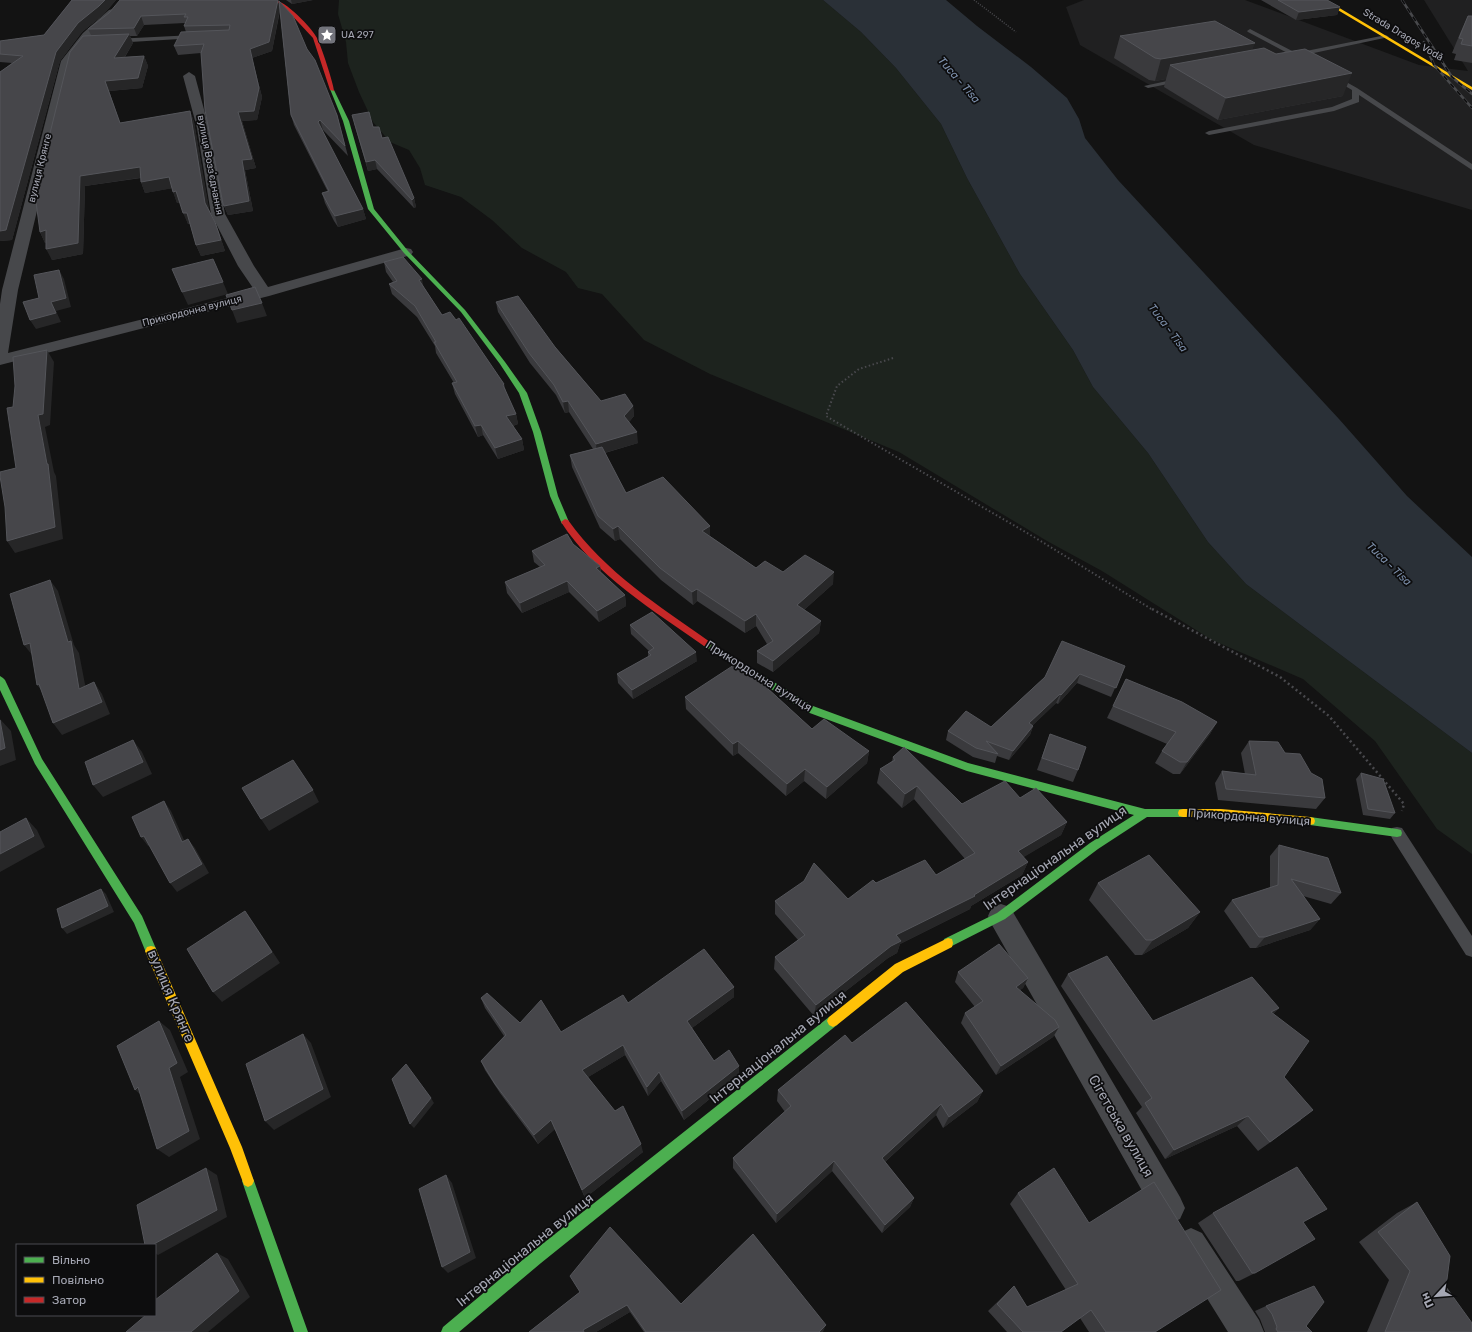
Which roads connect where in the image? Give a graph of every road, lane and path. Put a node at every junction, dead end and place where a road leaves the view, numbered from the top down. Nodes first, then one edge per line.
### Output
1 (276, 0) edge
2 (974, 0) edge
3 (1324, 0) edge
4 (121, 2) edge
5 (1250, 31) dead end
6 (1016, 32) dead end
7 (201, 37) edge
8 (1386, 37) junction
9 (103, 41) edge
10 (80, 42) junction
11 (95, 42) edge
12 (1301, 58) junction
13 (1286, 61) edge
14 (1328, 74) edge
15 (189, 76) dead end
16 (1186, 79) edge
17 (1148, 86) dead end
18 (1355, 89) junction
19 (1472, 89) edge
20 (1209, 133) dead end
21 (1472, 168) edge
22 (406, 252) junction
23 (264, 293) junction
24 (0, 354) edge
25 (893, 358) dead end
26 (0, 360) edge
27 (0, 680) edge
28 (1145, 813) junction
29 (1396, 833) junction
30 (1001, 916) junction
31 (1472, 950) edge
32 (301, 1332) edge
33 (448, 1332) edge
34 (1247, 1332) edge

1 - 22 street, Прикордонна вулиця
2 - 6 path
3 - 8 street, Strada Dragoș Vodă
4 - 10 street, вулиця Крянге
5 - 12 lane
7 - 9 lane
8 - 12 lane
8 - 19 street, Strada Dragoș Vodă
10 - 11 lane
10 - 24 street, вулиця Крянге
12 - 13 lane
14 - 18 lane
15 - 23 street, вулиця Воззʼєднання
16 - 17 lane
18 - 20 lane
18 - 21 lane
22 - 23 street, Прикордонна вулиця
22 - 28 street, Прикордонна вулиця
23 - 26 street, Прикордонна вулиця
25 - 29 path
27 - 32 street, вулиця Крянге
28 - 29 street, Прикордонна вулиця
28 - 30 street, Інтернаціональна вулиця
29 - 31 lane
30 - 33 street, Інтернаціональна вулиця
30 - 34 street, Сігетська вулиця

